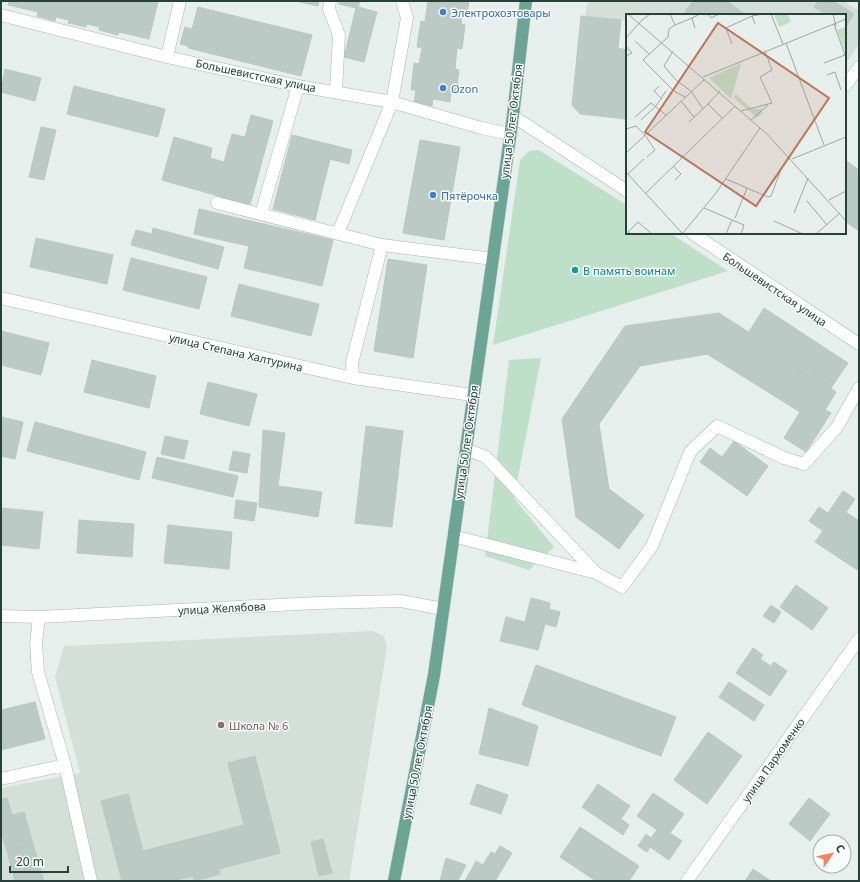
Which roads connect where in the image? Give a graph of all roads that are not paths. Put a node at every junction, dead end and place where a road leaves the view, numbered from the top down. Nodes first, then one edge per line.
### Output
1 (180, 1) edge
2 (330, 1) edge
3 (402, 1) edge
4 (526, 1) edge
5 (1, 15) edge
6 (167, 57) junction
7 (859, 67) edge
8 (846, 85) edge
9 (298, 86) junction
10 (336, 91) junction
11 (392, 102) junction
12 (513, 116) junction
13 (511, 134) junction
14 (626, 190) edge
15 (217, 203) dead end
16 (261, 214) junction
17 (338, 233) junction
18 (694, 234) edge
19 (382, 244) junction
20 (493, 259) junction
21 (1, 298) edge
22 (859, 344) edge
23 (353, 378) junction
24 (859, 388) edge
25 (472, 395) junction
26 (465, 449) junction
27 (453, 536) junction
28 (596, 573) junction
29 (442, 609) junction
30 (1, 616) edge
31 (39, 617) junction
32 (859, 639) edge
33 (64, 765) junction
34 (1, 779) edge
35 (90, 881) edge
36 (394, 881) edge
37 (687, 881) edge

1 - 6 street
2 - 10 street
3 - 11 street
4 - 12 main road, улица 50 лет Октября
5 - 6 street, Большевистская улица
6 - 9 street, Большевистская улица
7 - 8 street
9 - 10 street, Большевистская улица
9 - 16 street
10 - 11 street, Большевистская улица
11 - 13 street, Большевистская улица
11 - 17 street
12 - 13 main road, улица 50 лет Октября
12 - 14 street
13 - 20 main road, улица 50 лет Октября
15 - 16 street
16 - 17 street
17 - 19 street
18 - 22 street, Большевистская улица
19 - 20 street
19 - 23 street
20 - 25 main road, улица 50 лет Октября
21 - 23 street, улица Степана Халтурина
23 - 25 street, улица Степана Халтурина
24 - 28 street
25 - 26 main road, улица 50 лет Октября
26 - 27 main road, улица 50 лет Октября
26 - 28 street
27 - 28 street
27 - 29 main road, улица 50 лет Октября
29 - 31 street, улица Желябова
29 - 36 main road, улица 50 лет Октября
30 - 31 street, улица Желябова
31 - 33 street
32 - 37 street, улица Пархоменко
33 - 34 street
33 - 35 street

